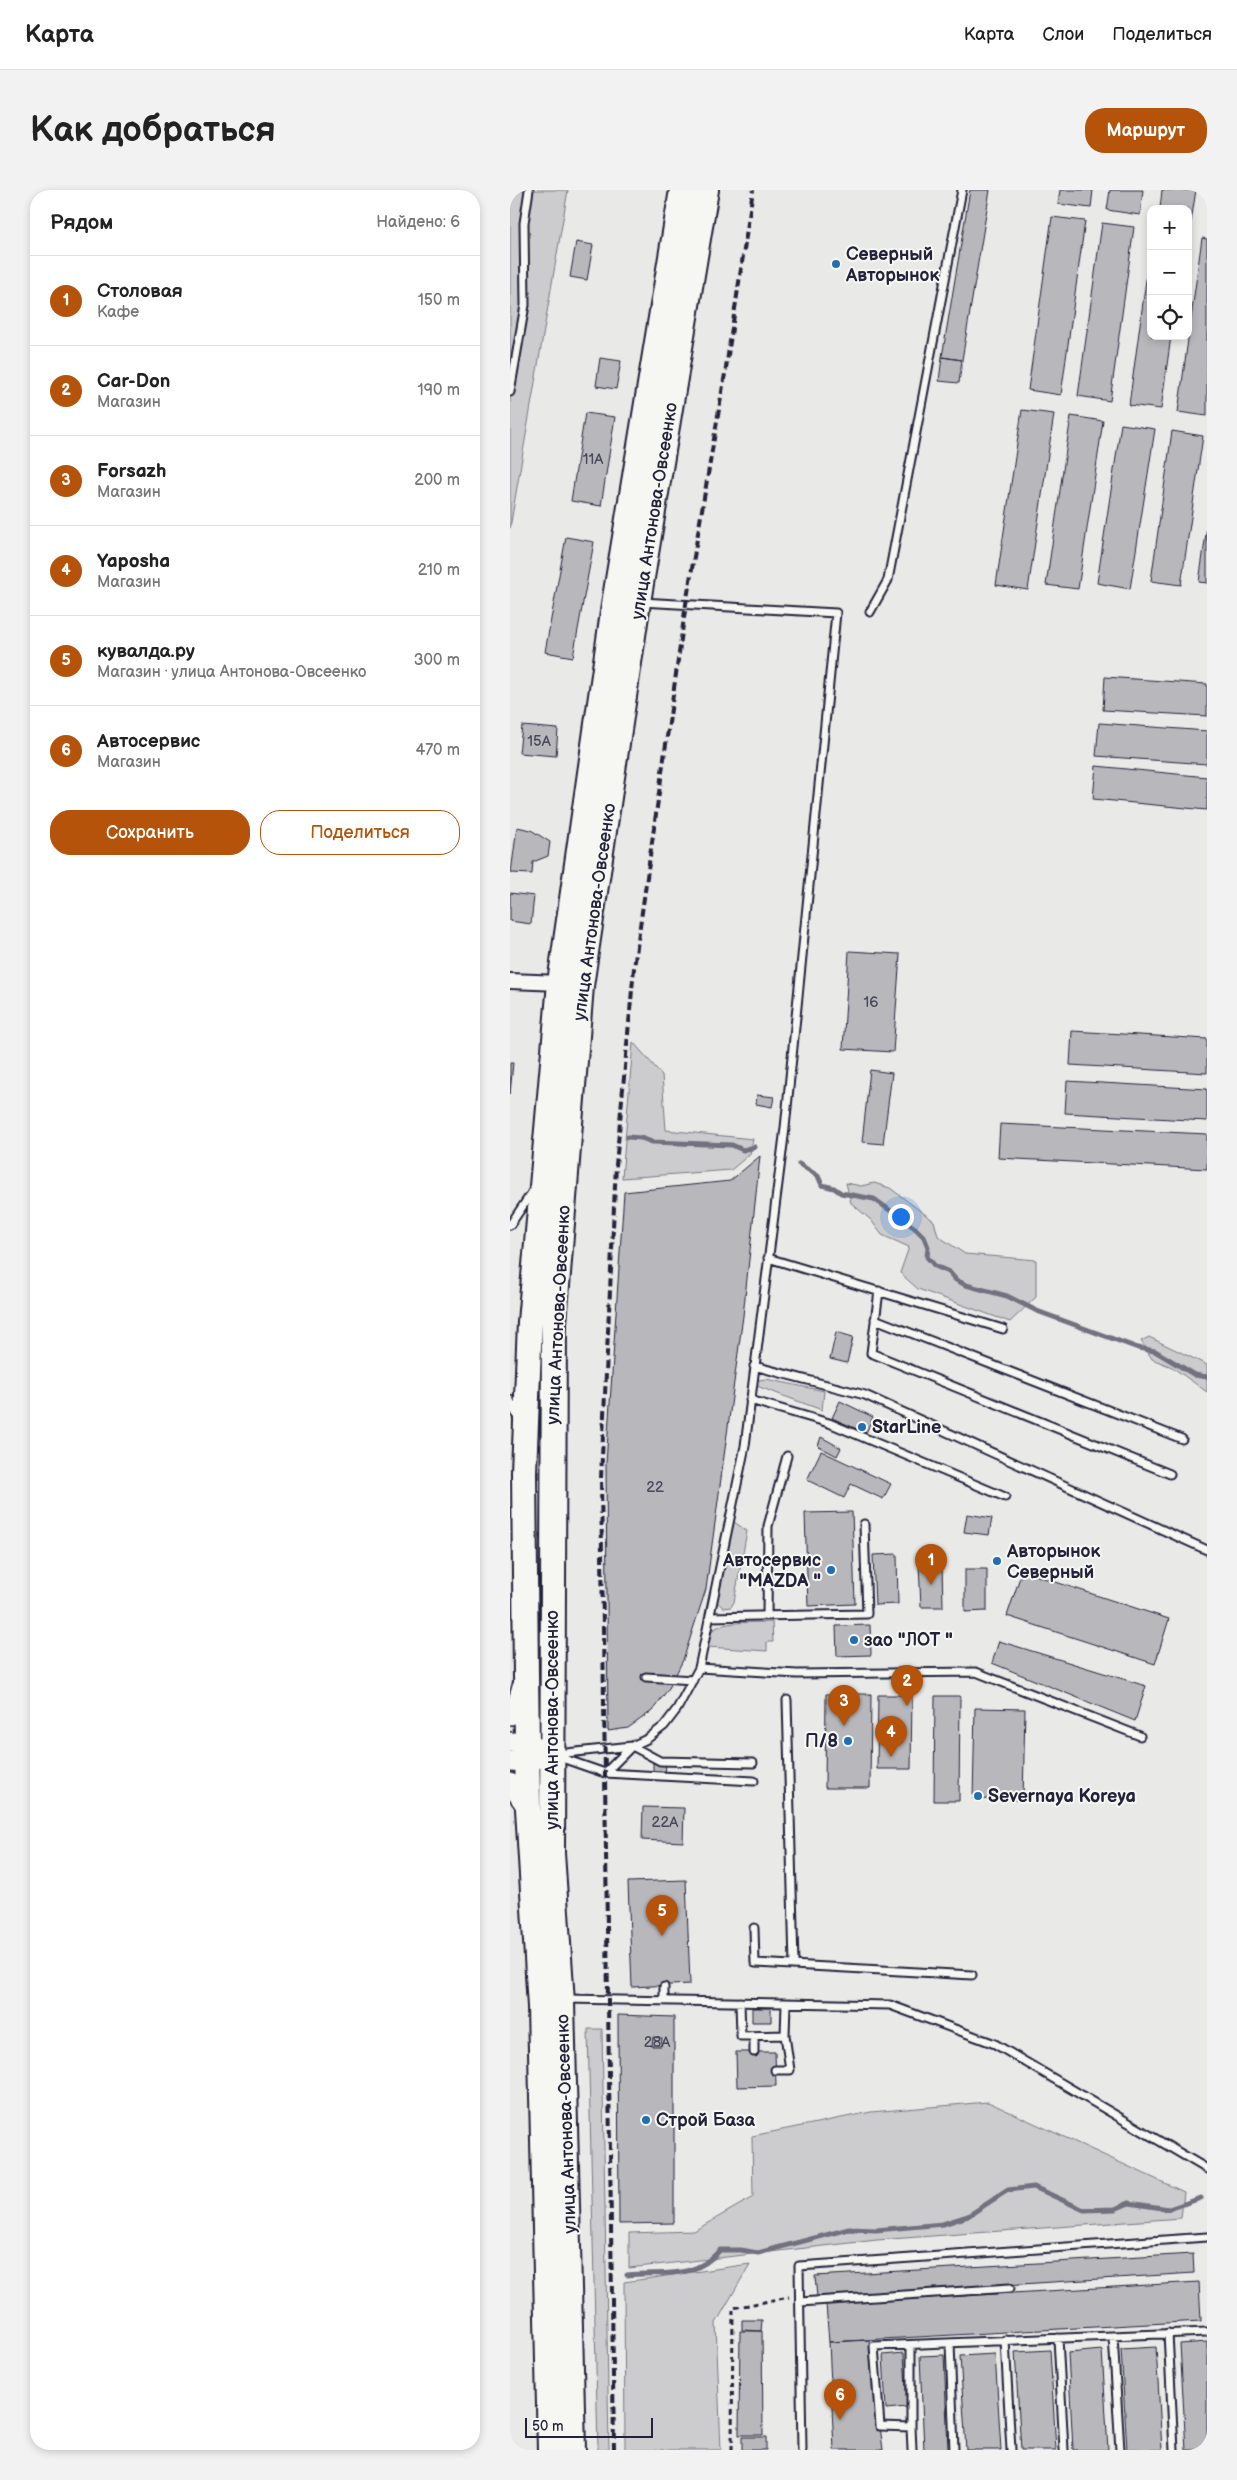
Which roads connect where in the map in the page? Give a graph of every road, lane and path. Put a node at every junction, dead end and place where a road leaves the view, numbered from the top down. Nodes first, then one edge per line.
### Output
1 (529, 190) edge
2 (682, 190) edge
3 (706, 190) edge
4 (962, 190) edge
5 (510, 392) edge
6 (627, 600) junction
7 (870, 612) dead end
8 (510, 981) edge
9 (560, 983) junction
10 (542, 1177) junction
11 (510, 1225) edge
12 (768, 1258) junction
13 (879, 1292) junction
14 (875, 1319) junction
15 (1003, 1329) dead end
16 (754, 1366) junction
17 (510, 1400) edge
18 (750, 1400) junction
19 (525, 1435) junction
20 (1182, 1439) dead end
21 (787, 1456) dead end
22 (1170, 1474) dead end
23 (1005, 1497) dead end
24 (864, 1524) dead end
25 (1207, 1550) edge
26 (767, 1616) junction
27 (710, 1617) junction
28 (699, 1668) junction
29 (526, 1676) junction
30 (646, 1677) dead end
31 (692, 1680) junction
32 (787, 1700) dead end
33 (510, 1714) edge
34 (1140, 1736) dead end
35 (632, 1746) junction
36 (519, 1752) edge
37 (551, 1754) junction
38 (754, 1763) dead end
39 (604, 1773) junction
40 (754, 1780) dead end
41 (510, 1783) edge
42 (528, 1809) junction
43 (754, 1928) dead end
44 (794, 1965) junction
45 (972, 1975) dead end
46 (664, 1987) dead end
47 (551, 1999) junction
48 (664, 2000) junction
49 (740, 2002) junction
50 (786, 2004) junction
51 (784, 2035) junction
52 (754, 2036) junction
53 (754, 2052) dead end
54 (775, 2070) dead end
55 (1207, 2169) edge
56 (1207, 2237) edge
57 (1010, 2288) dead end
58 (800, 2299) junction
59 (1207, 2332) edge
60 (1168, 2333) junction
61 (1113, 2336) junction
62 (1058, 2338) junction
63 (1005, 2340) junction
64 (950, 2343) junction
65 (911, 2345) junction
66 (911, 2427) junction
67 (550, 2450) edge
68 (573, 2450) edge
69 (732, 2450) edge
70 (802, 2450) edge
71 (912, 2450) edge
72 (954, 2450) edge
73 (1011, 2450) edge
74 (1064, 2450) edge
75 (1120, 2450) edge
76 (1174, 2450) edge

1 - 5 lane
2 - 6 highway, улица Антонова-Овсеенко
3 - 6 highway, улица Антонова-Овсеенко
4 - 7 lane
6 - 9 highway, улица Антонова-Овсеенко
6 - 12 lane
6 - 37 highway, улица Антонова-Овсеенко
8 - 9 street
9 - 10 highway, улица Антонова-Овсеенко
10 - 11 lane
10 - 19 highway, улица Антонова-Овсеенко
12 - 13 lane
12 - 16 lane
13 - 14 lane
13 - 15 lane
14 - 20 lane
14 - 22 lane
16 - 18 lane
16 - 25 lane
17 - 19 lane
18 - 23 lane
18 - 27 lane
19 - 29 highway, улица Антонова-Овсеенко
21 - 26 lane
24 - 26 lane
26 - 27 lane
27 - 28 lane
28 - 31 lane
28 - 34 lane
29 - 33 main road
29 - 36 highway, улица Антонова-Овсеенко
30 - 31 lane
31 - 35 lane
32 - 44 lane
35 - 37 lane
35 - 38 lane
35 - 39 lane
36 - 37 main road
36 - 42 highway, улица Антонова-Овсеенко
37 - 39 lane
37 - 47 highway, улица Антонова-Овсеенко
39 - 40 lane
41 - 42 main road
42 - 47 highway, улица Антонова-Овсеенко
43 - 44 lane
44 - 45 lane
46 - 48 lane
47 - 48 lane
47 - 67 highway, улица Антонова-Овсеенко
47 - 68 highway, улица Антонова-Овсеенко
48 - 49 lane
49 - 50 lane
49 - 52 lane
50 - 51 lane
50 - 55 lane
51 - 52 lane
51 - 54 lane
52 - 53 lane
56 - 58 lane
57 - 58 lane
58 - 69 path
58 - 70 lane
59 - 60 lane
60 - 61 lane
60 - 76 lane
61 - 62 lane
61 - 75 lane
62 - 63 lane
62 - 74 lane
63 - 64 lane
63 - 73 lane
64 - 65 lane
64 - 72 lane
65 - 66 lane
65 - 66 lane
66 - 71 lane

